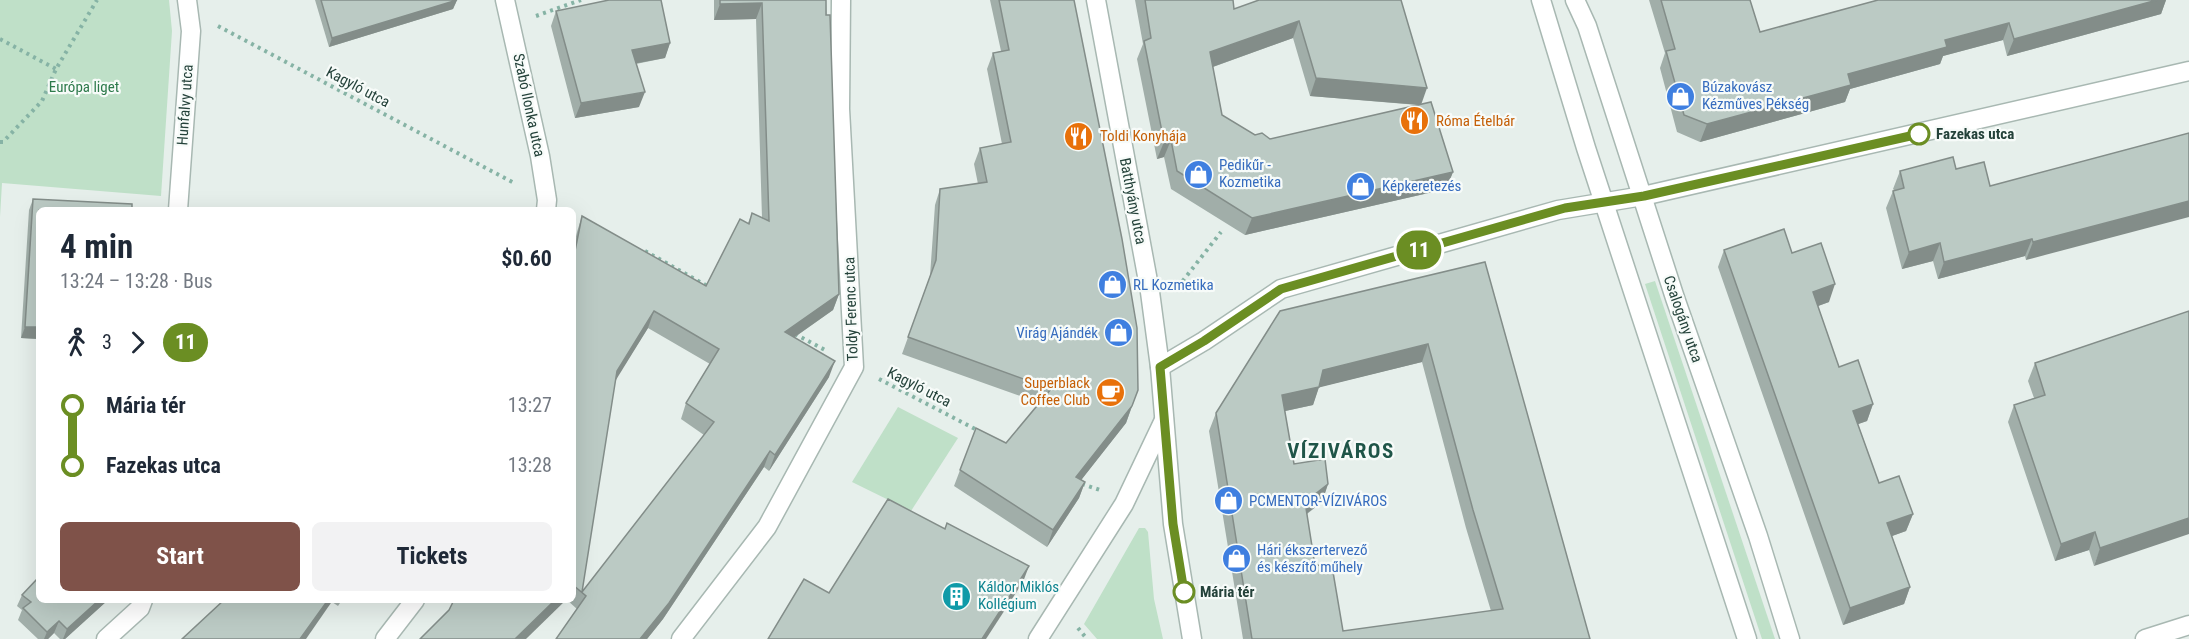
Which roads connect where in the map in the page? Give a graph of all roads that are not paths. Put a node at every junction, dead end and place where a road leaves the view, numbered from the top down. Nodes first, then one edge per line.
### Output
1 (505, 0) edge
2 (841, 0) edge
3 (1096, 0) edge
4 (1541, 0) edge
5 (1575, 0) edge
6 (188, 5) edge
7 (2189, 71) edge
8 (1644, 196) junction
9 (1604, 202) junction
10 (178, 207) edge
11 (546, 207) edge
12 (1160, 367) junction
13 (1164, 419) junction
14 (142, 603) edge
15 (413, 603) edge
16 (2189, 625) edge
17 (106, 639) edge
18 (385, 639) edge
19 (681, 639) edge
20 (1038, 639) edge
21 (1192, 639) edge
22 (1747, 639) edge
23 (1790, 639) edge
24 (2145, 639) edge

1 - 11 street, Szabó Ilonka utca
2 - 19 street, Toldy Ferenc utca
3 - 12 street, Batthyány utca
4 - 9 street
5 - 8 street, Csalogány utca
6 - 10 street, Hunfalvy utca
7 - 8 street
8 - 9 street
8 - 23 street, Csalogány utca
9 - 12 street
9 - 22 street
12 - 13 street
13 - 20 street
13 - 21 street
14 - 17 street
15 - 18 street
16 - 24 street

